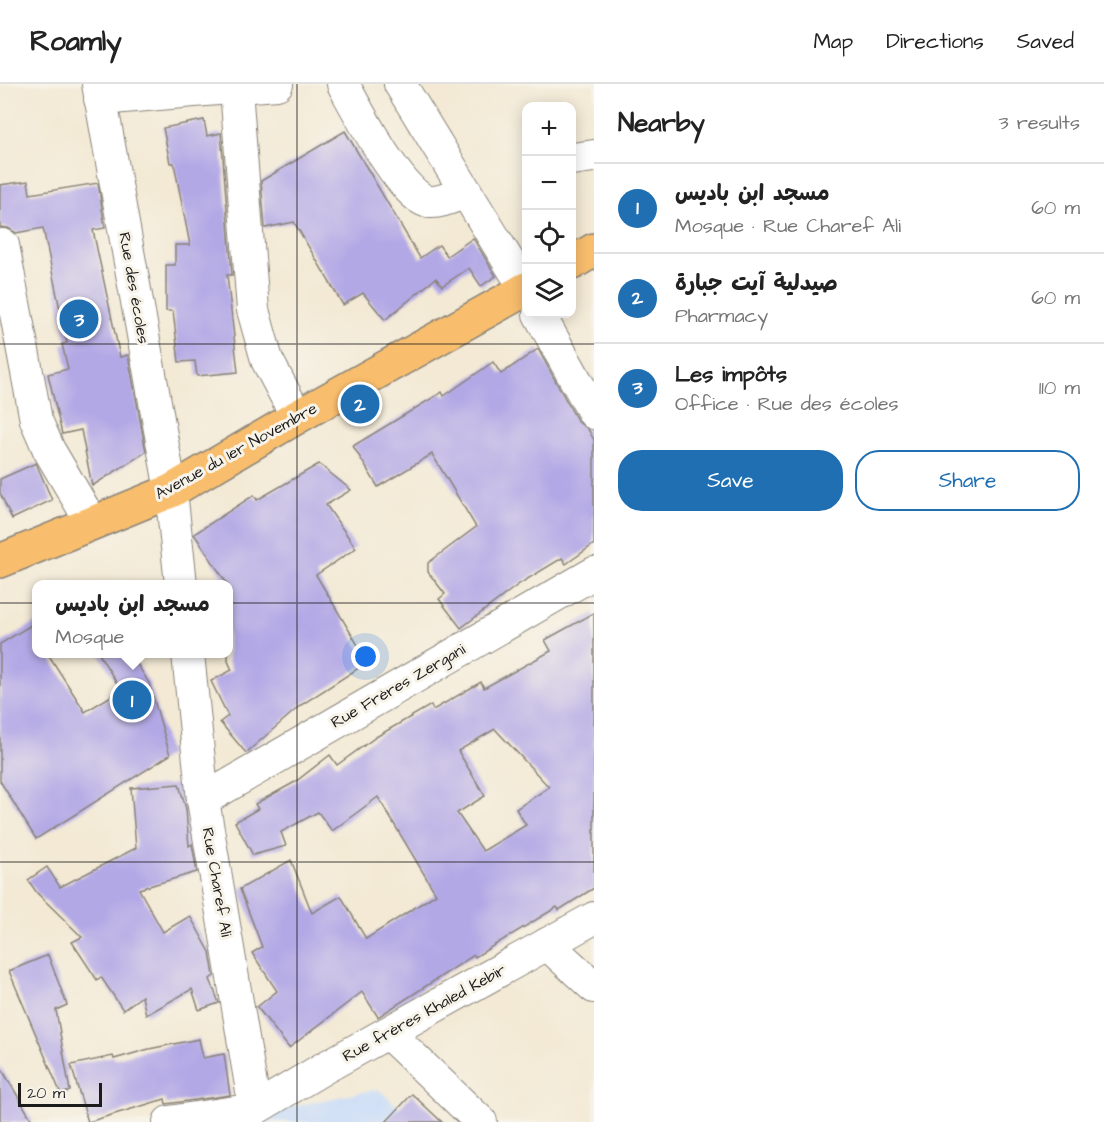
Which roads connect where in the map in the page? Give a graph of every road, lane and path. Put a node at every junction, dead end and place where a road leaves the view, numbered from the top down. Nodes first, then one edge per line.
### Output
1 (277, 84) edge
2 (343, 84) edge
3 (400, 84) edge
4 (236, 89) junction
5 (99, 92) edge
6 (594, 156) edge
7 (576, 158) edge
8 (466, 192) junction
9 (3, 245) dead end
10 (594, 250) edge
11 (576, 261) edge
12 (522, 283) edge
13 (522, 291) edge
14 (541, 318) edge
15 (594, 413) edge
16 (297, 417) junction
17 (171, 491) junction
18 (92, 523) junction
19 (0, 561) edge
20 (594, 573) edge
21 (180, 580) edge
22 (188, 658) edge
23 (203, 800) junction
24 (594, 918) edge
25 (547, 944) junction
26 (594, 987) edge
27 (388, 1033) junction
28 (255, 1109) junction
29 (169, 1122) edge
30 (481, 1122) edge

1 - 4 street
2 - 8 street
3 - 8 street
4 - 5 street
4 - 16 street
5 - 17 street, Rue des écoles
6 - 7 street
8 - 12 street
9 - 18 street
10 - 11 main road
13 - 16 main road, Avenue du 1er Novembre
14 - 15 street
16 - 17 main road, Avenue du 1er Novembre
17 - 18 main road, Avenue du 1er Novembre
17 - 21 street
18 - 19 main road, Avenue du 1er Novembre
20 - 23 street, Rue Frères Zergani
22 - 23 street, Rue Charef Ali
23 - 28 street, Rue Charef Ali
24 - 25 street, Rue frères Khaled Kebir
25 - 26 street
25 - 27 street, Rue frères Khaled Kebir
27 - 28 street, Rue frères Khaled Kebir
27 - 30 street
28 - 29 street

